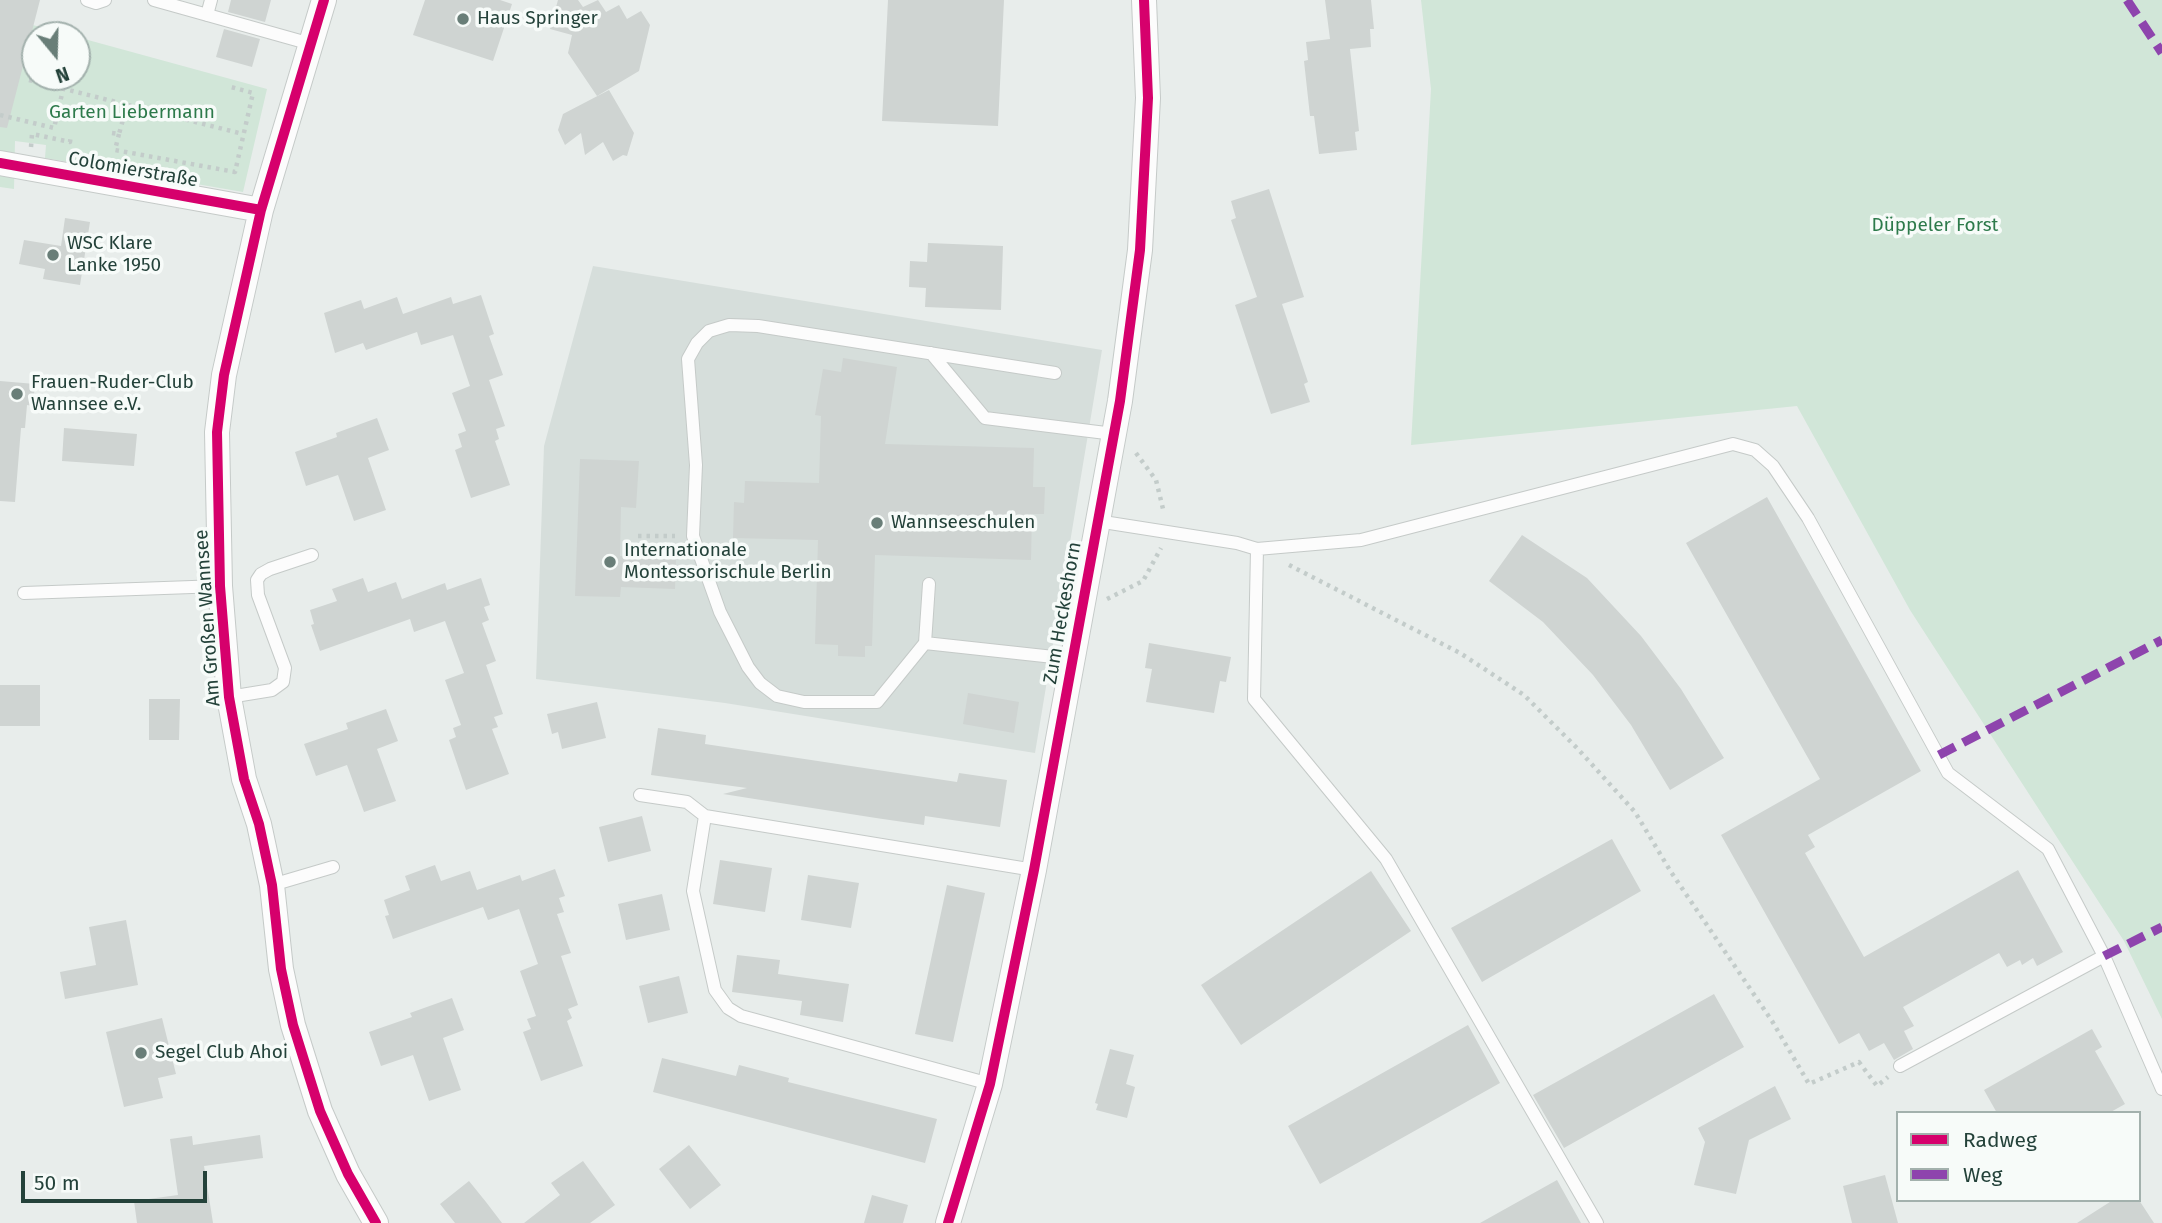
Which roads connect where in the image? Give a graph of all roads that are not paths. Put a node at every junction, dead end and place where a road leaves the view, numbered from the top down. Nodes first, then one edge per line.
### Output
1 (87, 0) edge
2 (105, 0) edge
3 (154, 0) edge
4 (211, 0) edge
5 (324, 0) edge
6 (1144, 0) edge
7 (206, 15) junction
8 (311, 44) junction
9 (0, 163) edge
10 (261, 210) junction
11 (931, 353) junction
12 (1055, 373) dead end
13 (1114, 429) junction
14 (1097, 520) junction
15 (1257, 549) junction
16 (312, 555) dead end
17 (929, 583) dead end
18 (220, 586) junction
19 (24, 593) dead end
20 (925, 643) junction
21 (1072, 659) junction
22 (229, 697) junction
23 (640, 795) dead end
24 (705, 816) junction
25 (333, 867) dead end
26 (1034, 870) junction
27 (272, 885) junction
28 (2104, 956) junction
29 (1900, 1066) road end
30 (990, 1084) junction
31 (2162, 1089) edge
32 (376, 1223) edge
33 (948, 1223) edge
34 (1597, 1223) edge

1 - 2 lane
3 - 7 lane
4 - 7 lane
5 - 8 street, Am Großen Wannsee
6 - 13 street, Zum Heckeshorn
7 - 8 lane
8 - 10 street, Am Großen Wannsee
9 - 10 street, Colomierstraße
10 - 18 street, Am Großen Wannsee
11 - 12 lane
11 - 13 lane
11 - 20 lane
13 - 14 street, Zum Heckeshorn
14 - 15 lane
14 - 21 street, Zum Heckeshorn
15 - 28 lane
15 - 34 lane
16 - 22 lane
17 - 20 lane
18 - 19 lane
18 - 22 street, Am Großen Wannsee
20 - 21 lane
21 - 26 street, Zum Heckeshorn
22 - 27 street, Am Großen Wannsee
23 - 24 lane
24 - 26 lane
24 - 30 lane
25 - 27 lane
26 - 30 street, Zum Heckeshorn
27 - 32 street, Am Großen Wannsee
28 - 29 lane
28 - 31 lane
30 - 33 street, Zum Heckeshorn

